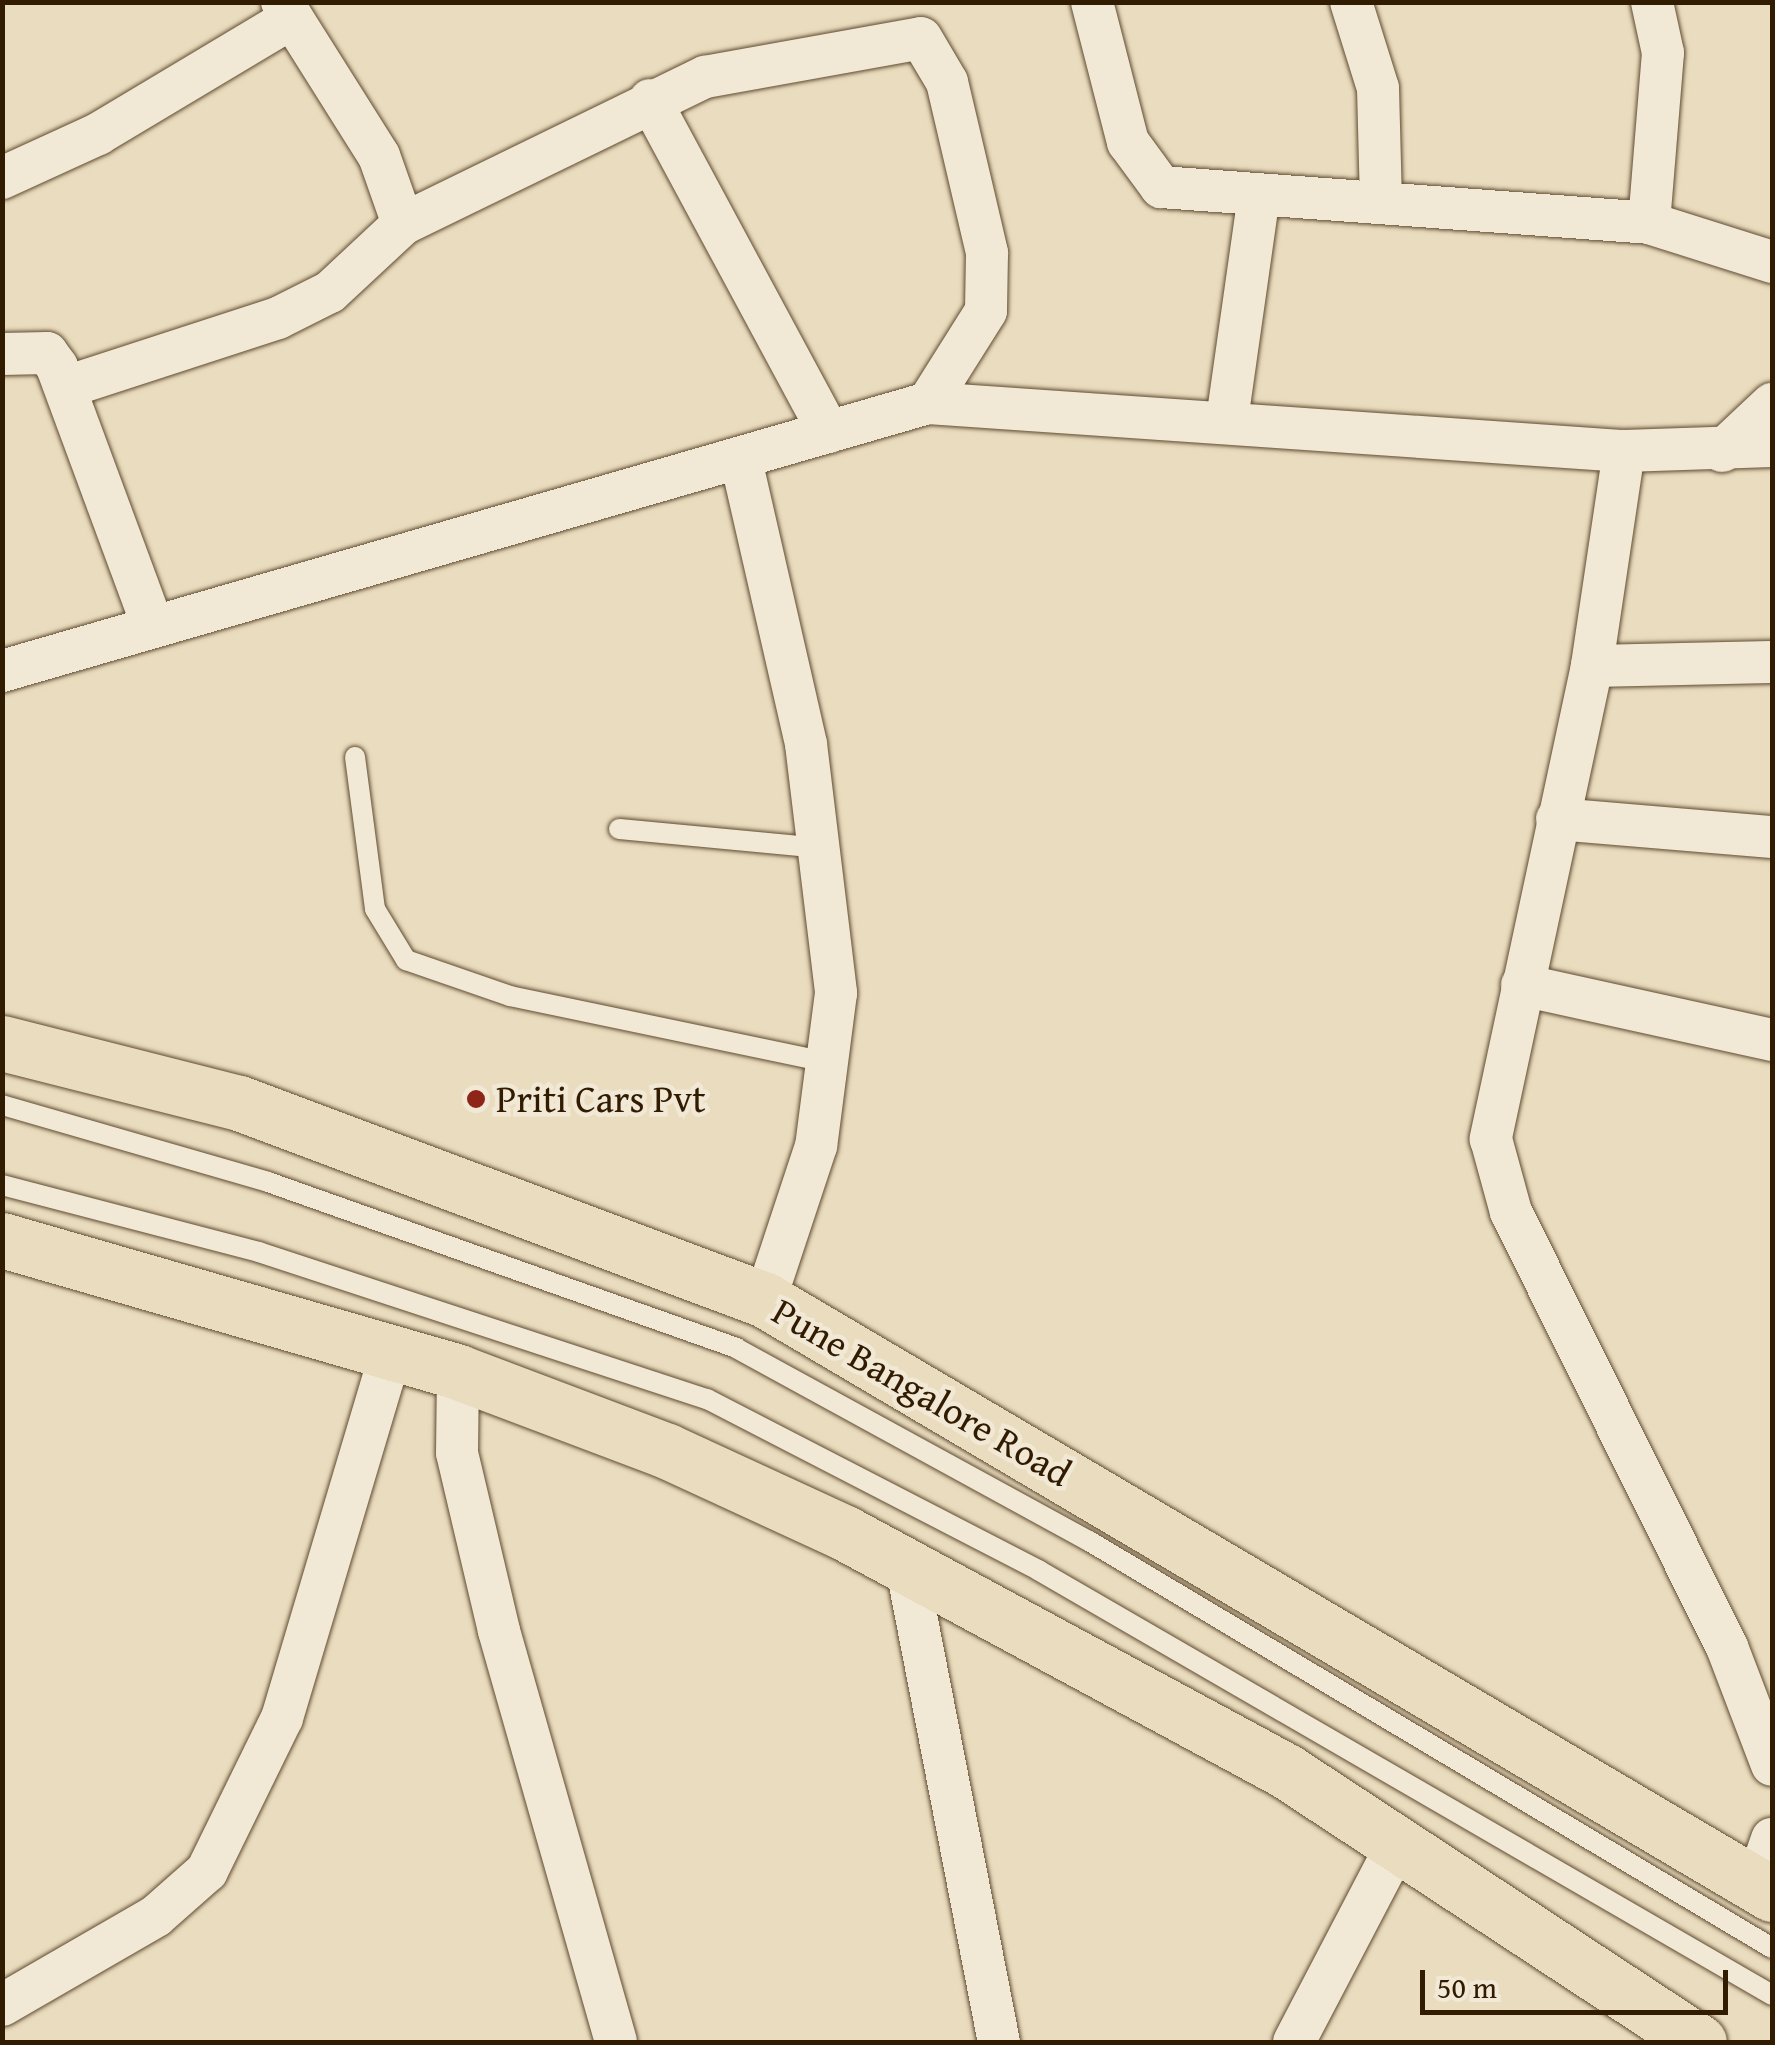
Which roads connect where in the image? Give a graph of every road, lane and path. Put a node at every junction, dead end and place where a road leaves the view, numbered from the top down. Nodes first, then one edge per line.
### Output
1 (1092, 2) edge
2 (1351, 2) edge
3 (1652, 2) edge
4 (287, 10) edge
5 (650, 100) junction
6 (2, 178) edge
7 (1259, 196) junction
8 (1381, 200) junction
9 (1650, 223) junction
10 (403, 224) junction
11 (1772, 262) edge
12 (2, 354) edge
13 (66, 386) junction
14 (928, 403) junction
15 (1772, 404) edge
16 (1228, 420) junction
17 (828, 432) junction
18 (1772, 446) edge
19 (1624, 450) junction
20 (1722, 451) junction
21 (741, 460) junction
22 (153, 628) junction
23 (1772, 662) edge
24 (1592, 666) junction
25 (2, 670) edge
26 (355, 756) dead end
27 (1557, 819) junction
28 (618, 828) dead end
29 (1772, 837) edge
30 (822, 848) junction
31 (1522, 985) junction
32 (1772, 1040) edge
33 (2, 1042) edge
34 (827, 1062) junction
35 (2, 1105) edge
36 (2, 1185) edge
37 (2, 1240) edge
38 (765, 1300) junction
39 (391, 1353) junction
40 (458, 1372) junction
41 (906, 1564) junction
42 (1772, 1765) edge
43 (1397, 1845) junction
44 (1767, 1873) edge
45 (1772, 1948) edge
46 (1772, 1996) edge
47 (2, 2005) edge
48 (616, 2042) edge
49 (999, 2042) edge
50 (1294, 2042) edge
51 (1698, 2042) edge

1 - 7 street
2 - 8 street
3 - 9 street
4 - 6 street
4 - 10 street
5 - 10 street
5 - 14 street
5 - 17 street
7 - 8 street
7 - 16 street
8 - 9 street
9 - 11 street
10 - 13 street
12 - 13 street
13 - 22 street
14 - 16 street
14 - 17 street
15 - 20 street
16 - 19 street
17 - 21 street
18 - 20 street
19 - 20 street
19 - 24 street
21 - 22 street
21 - 30 street
22 - 25 street
23 - 24 street
24 - 27 street
26 - 34 lane
27 - 29 street
27 - 31 street
28 - 30 lane
30 - 34 street
31 - 32 street
31 - 42 street
33 - 38 main road, Pune Bangalore Road
34 - 38 street
35 - 45 lane
36 - 46 lane
37 - 39 main road
38 - 44 main road, Pune Bangalore Road
39 - 40 main road
39 - 47 street
40 - 41 main road
40 - 48 street
41 - 43 main road
41 - 49 street
43 - 50 street
43 - 51 main road

